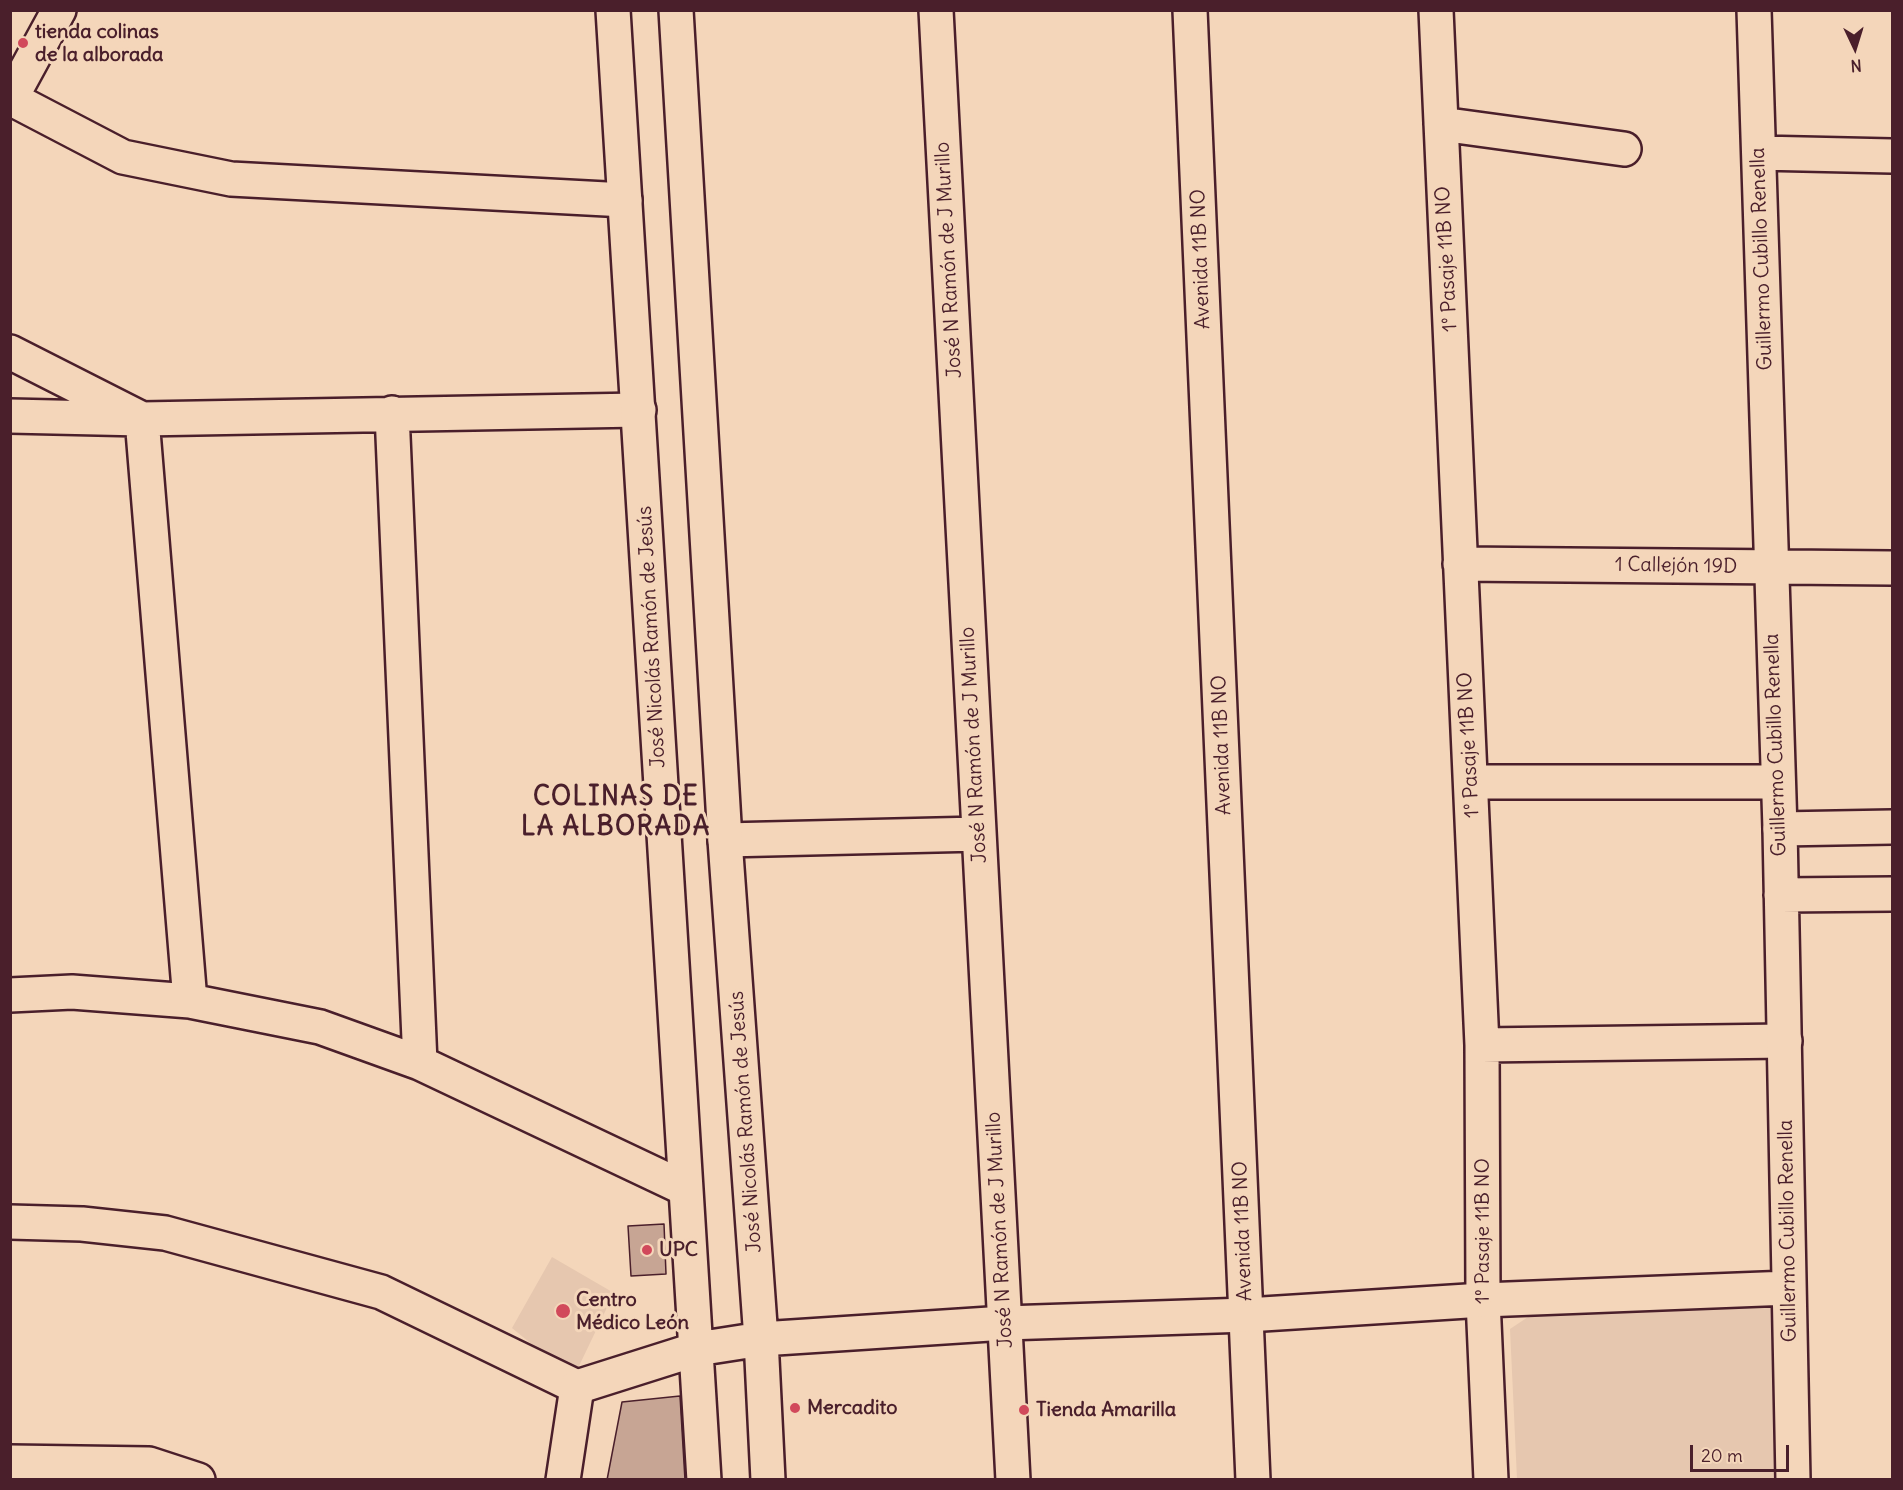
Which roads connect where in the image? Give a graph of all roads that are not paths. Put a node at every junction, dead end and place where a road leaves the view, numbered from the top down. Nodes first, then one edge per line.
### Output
1 (59, 10) edge
2 (613, 10) edge
3 (676, 10) edge
4 (936, 10) edge
5 (1190, 10) edge
6 (1436, 10) edge
7 (1754, 10) edge
8 (11, 99) edge
9 (1441, 124) junction
10 (1624, 149) dead end
11 (1759, 153) junction
12 (1893, 156) edge
13 (625, 200) junction
14 (10, 352) edge
15 (639, 410) junction
16 (392, 413) junction
17 (10, 416) edge
18 (142, 419) junction
19 (1460, 564) junction
20 (1771, 567) junction
21 (1893, 568) edge
22 (1471, 782) junction
23 (1777, 782) junction
24 (1893, 827) edge
25 (1780, 829) junction
26 (979, 834) junction
27 (725, 840) junction
28 (1893, 894) edge
29 (1781, 895) junction
30 (10, 995) edge
31 (190, 1001) junction
32 (1785, 1041) junction
33 (1482, 1045) junction
34 (420, 1063) junction
35 (684, 1188) junction
36 (10, 1222) edge
37 (1789, 1288) junction
38 (1483, 1300) junction
39 (1246, 1315) junction
40 (1005, 1323) junction
41 (761, 1339) junction
42 (697, 1349) junction
43 (577, 1387) junction
44 (10, 1462) edge
45 (198, 1479) edge
46 (563, 1479) edge
47 (705, 1479) edge
48 (768, 1479) edge
49 (1013, 1479) edge
50 (1253, 1479) edge
51 (1491, 1479) edge
52 (1793, 1479) edge

1 - 8 street
2 - 13 street, José Nicolás Ramón de Jesús
3 - 27 street, José Nicolás Ramón de Jesús
4 - 26 street, José N Ramón de J Murillo
5 - 39 street, Avenida 11B NO
6 - 9 street, 1° Pasaje 11B NO
7 - 11 street, Guillermo Cubillo Renella
8 - 13 street
9 - 10 street
9 - 19 street, 1° Pasaje 11B NO
11 - 12 street
11 - 20 street, Guillermo Cubillo Renella
13 - 15 street, José Nicolás Ramón de Jesús
14 - 18 street
15 - 16 street
15 - 35 street, José Nicolás Ramón de Jesús
16 - 18 street
16 - 34 street
17 - 18 street
18 - 31 street
19 - 20 street, 1 Callejón 19D
19 - 22 street, 1° Pasaje 11B NO
20 - 21 street, 1 Callejón 19D
20 - 23 street, Guillermo Cubillo Renella
22 - 23 street
22 - 33 street, 1° Pasaje 11B NO
23 - 25 street, Guillermo Cubillo Renella
24 - 25 street
25 - 29 street, Guillermo Cubillo Renella
26 - 27 street
26 - 40 street, José N Ramón de J Murillo
27 - 41 street, José Nicolás Ramón de Jesús
28 - 29 street
29 - 32 street, Guillermo Cubillo Renella
30 - 31 street
31 - 34 street
32 - 33 street
32 - 37 street, Guillermo Cubillo Renella
33 - 38 street, 1° Pasaje 11B NO
34 - 35 street
35 - 42 street, José Nicolás Ramón de Jesús
36 - 43 street
37 - 38 street
37 - 52 street, Guillermo Cubillo Renella
38 - 39 street
38 - 51 street, 1° Pasaje 11B NO
39 - 40 street
39 - 50 street, Avenida 11B NO
40 - 41 street
40 - 49 street, José N Ramón de J Murillo
41 - 42 street
41 - 48 street, José Nicolás Ramón de Jesús
42 - 43 street
42 - 47 street, José Nicolás Ramón de Jesús
43 - 46 street
44 - 45 street

